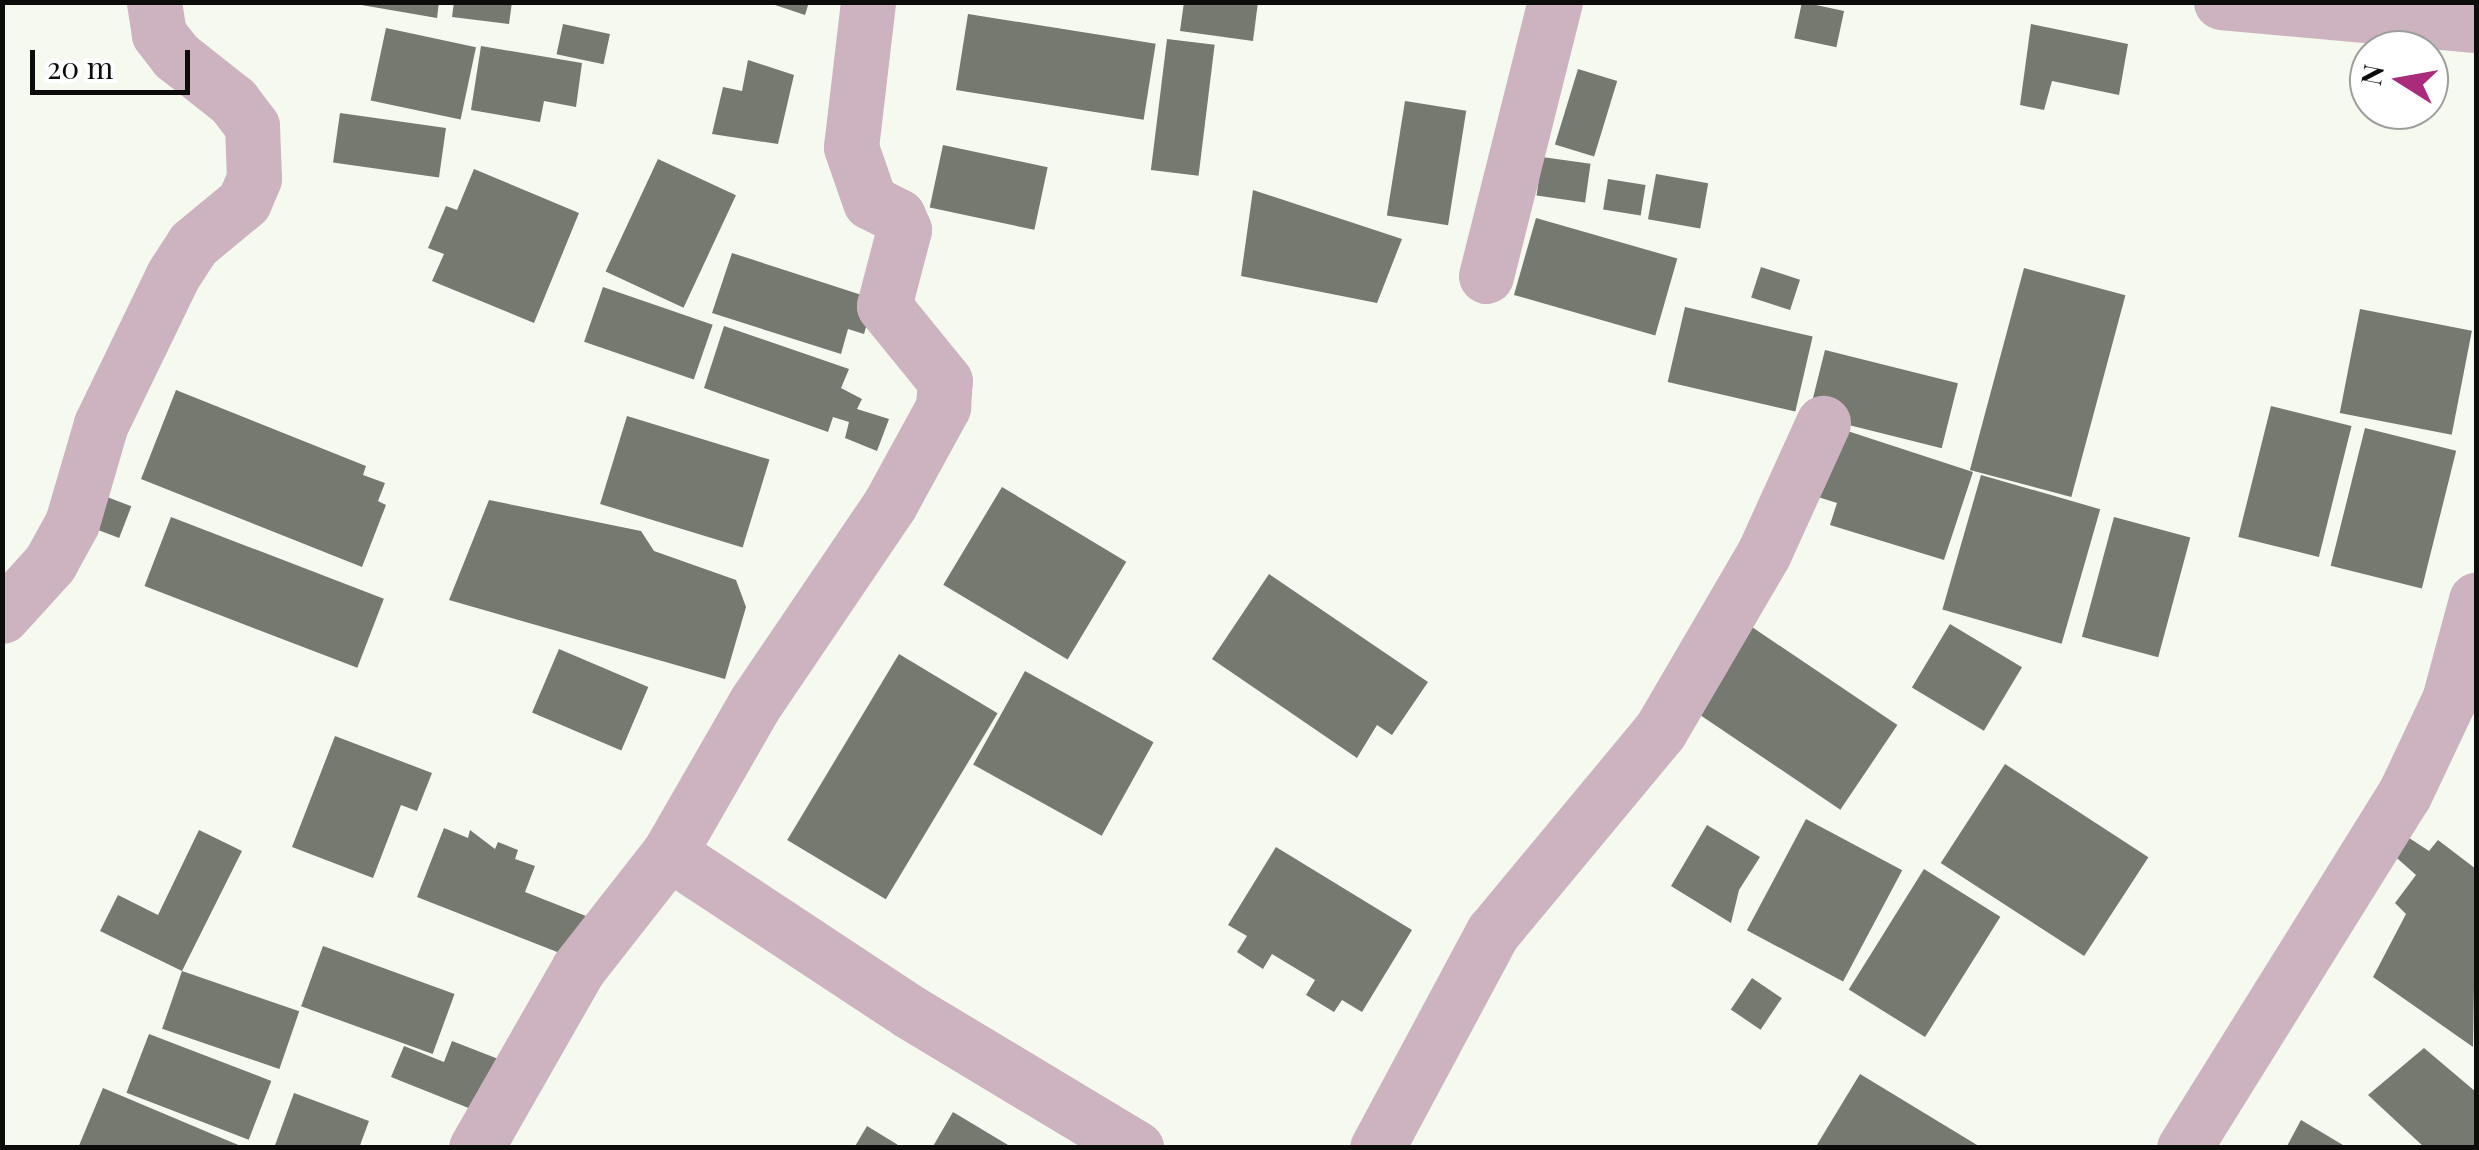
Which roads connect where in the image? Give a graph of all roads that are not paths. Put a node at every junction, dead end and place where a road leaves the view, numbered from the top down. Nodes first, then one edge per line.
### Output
1 (154, 2) edge
2 (868, 2) edge
3 (1555, 2) edge
4 (2221, 2) edge
5 (2476, 25) edge
6 (1486, 276) dead end
7 (1823, 424) dead end
8 (2476, 600) edge
9 (2, 616) edge
10 (2463, 700) edge
11 (669, 853) junction
12 (476, 1148) edge
13 (1136, 1148) edge
14 (1377, 1148) edge
15 (2184, 1148) edge

1 - 9 street
2 - 11 street
3 - 6 street
4 - 5 street
7 - 14 street
8 - 10 street
10 - 15 street
11 - 12 street
11 - 13 street

